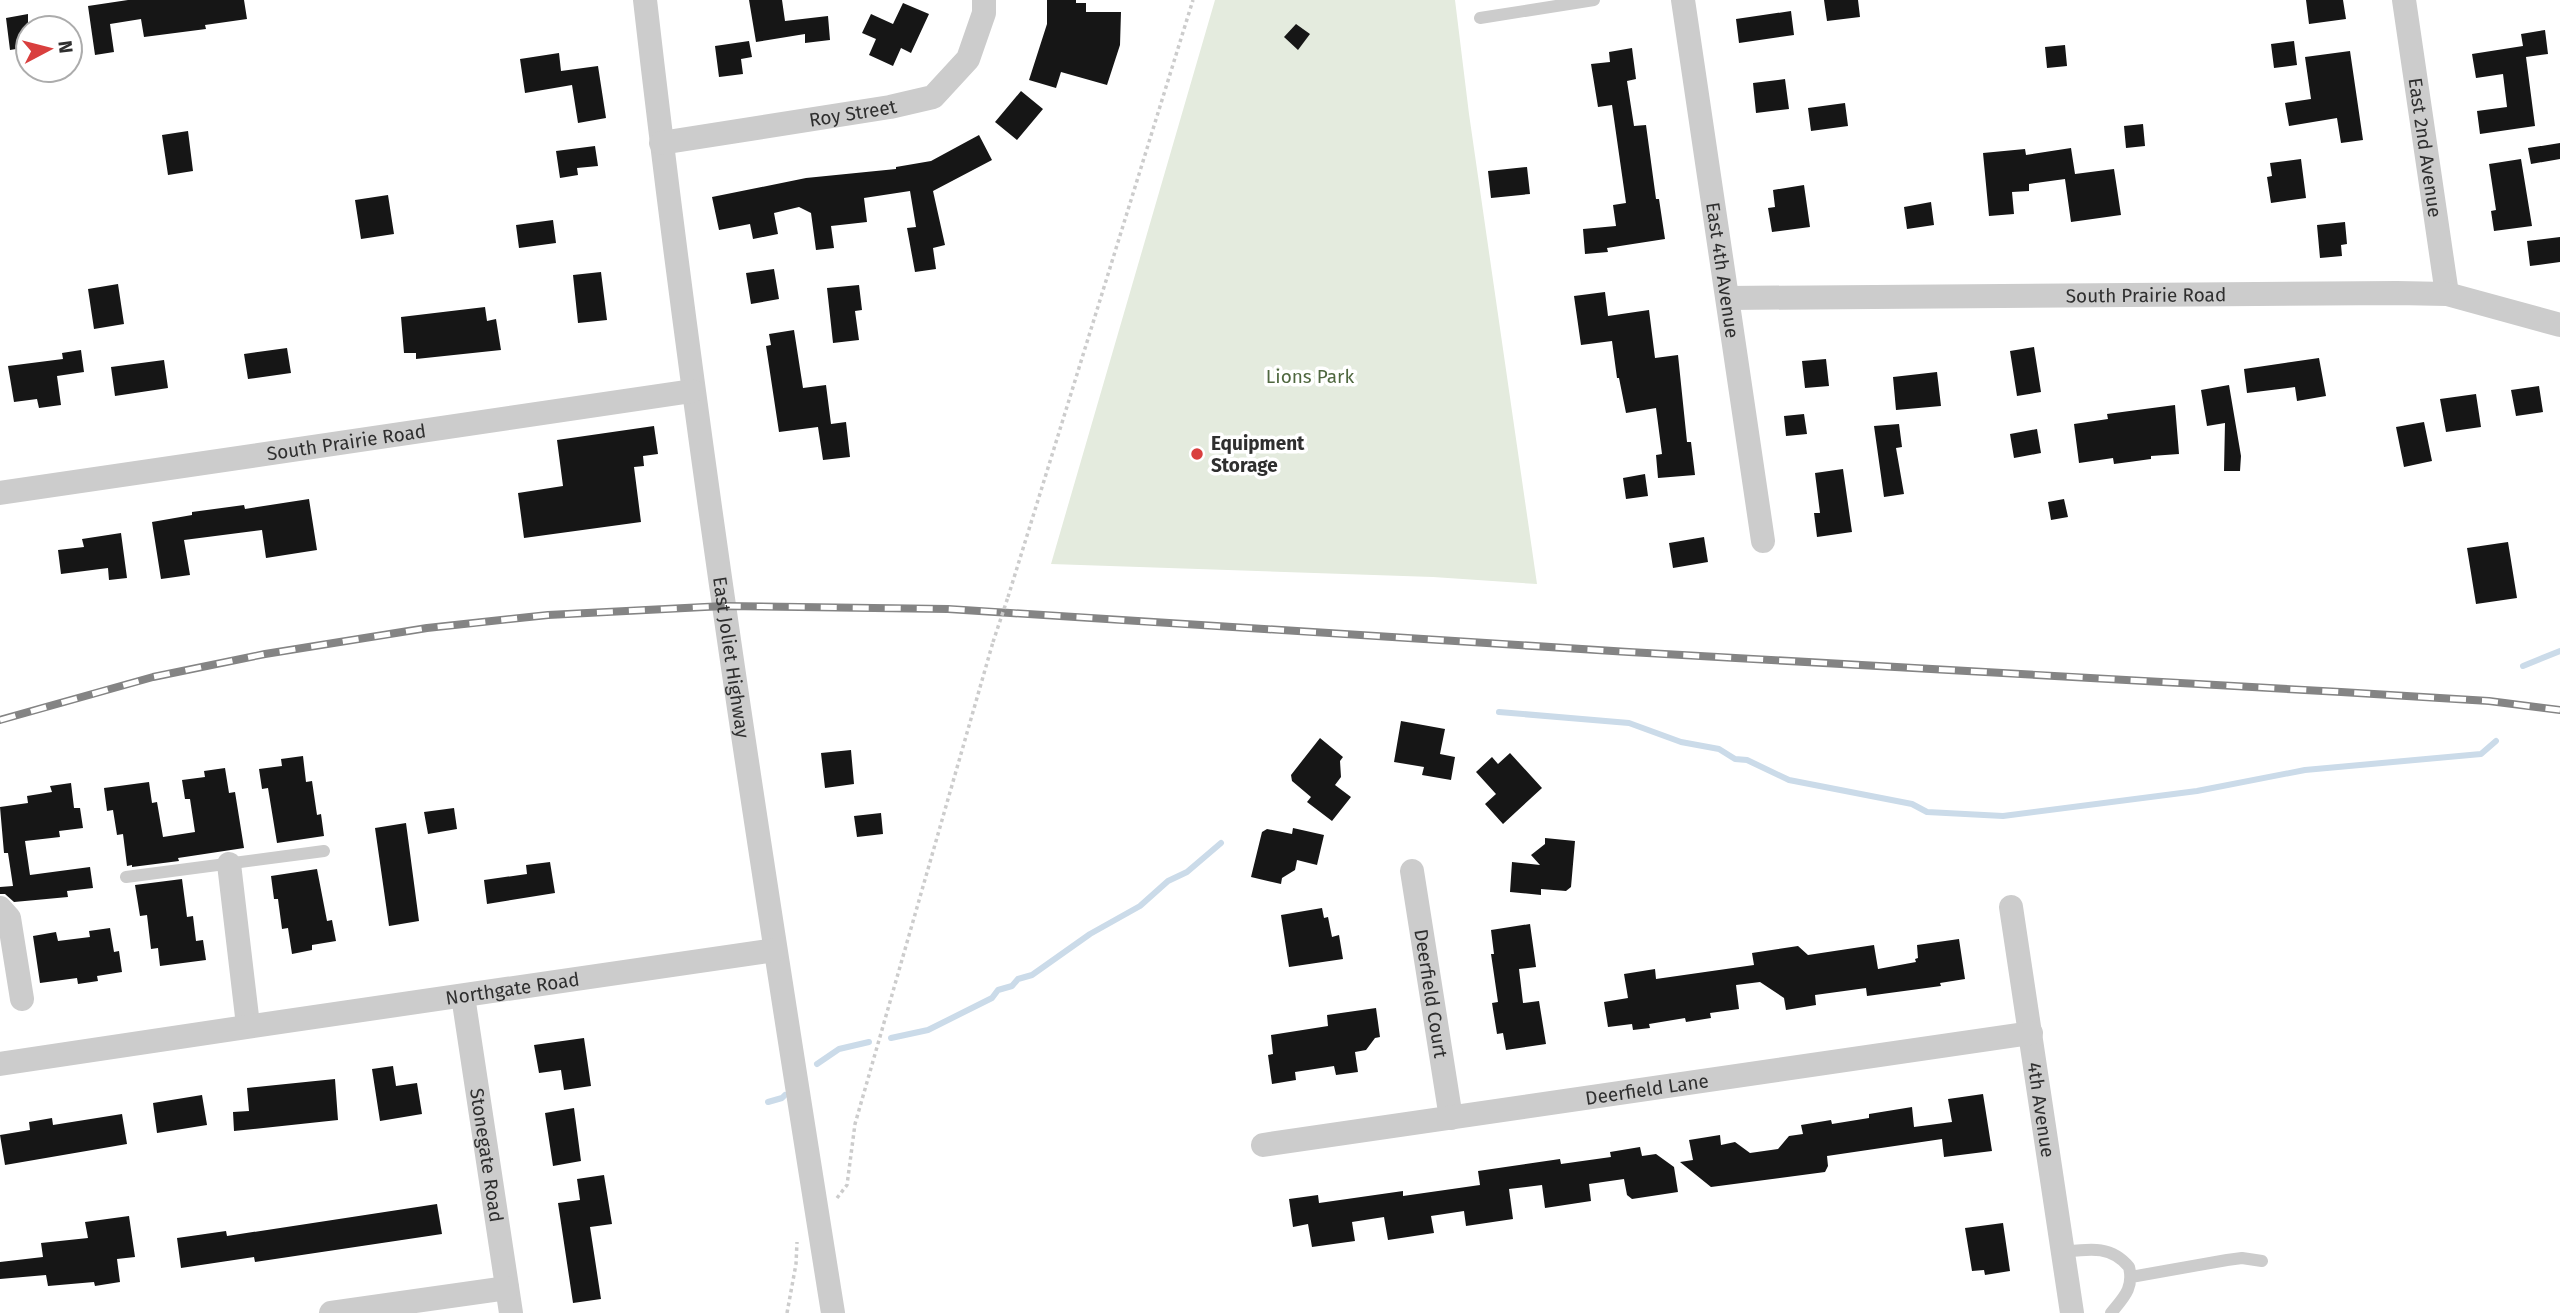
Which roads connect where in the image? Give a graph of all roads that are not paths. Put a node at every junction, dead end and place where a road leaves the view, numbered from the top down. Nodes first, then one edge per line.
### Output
1 (645, 0) edge
2 (984, 0) edge
3 (1594, 0) edge
4 (1683, 0) edge
5 (2404, 0) edge
6 (1550, 3) edge
7 (1480, 18) dead end
8 (661, 143) junction
9 (2447, 295) junction
10 (1728, 298) junction
11 (2560, 325) edge
12 (692, 391) junction
13 (0, 493) edge
14 (1763, 541) dead end
15 (324, 851) dead end
16 (229, 863) junction
17 (1412, 871) dead end
18 (126, 877) dead end
19 (2011, 907) dead end
20 (0, 908) edge
21 (775, 950) junction
22 (463, 996) junction
23 (22, 999) dead end
24 (248, 1025) junction
25 (2031, 1033) junction
26 (0, 1064) edge
27 (1451, 1118) junction
28 (1263, 1145) dead end
29 (2063, 1252) junction
30 (2262, 1261) dead end
31 (2131, 1277) junction
32 (508, 1288) junction
33 (331, 1313) edge
34 (511, 1313) edge
35 (833, 1313) edge
36 (2072, 1313) edge
37 (2111, 1313) edge

1 - 8 street, East Joliet Highway
2 - 8 street, Roy Street
3 - 6 lane
4 - 10 street, East 4th Avenue
5 - 9 street, East 2nd Avenue
6 - 7 lane
8 - 12 street, East Joliet Highway
9 - 10 street, South Prairie Road
9 - 11 street, South Prairie Road
10 - 14 street, East 4th Avenue
12 - 13 street, South Prairie Road
12 - 21 street, East Joliet Highway
15 - 16 lane
16 - 18 lane
16 - 24 street
17 - 27 street, Deerfield Court
19 - 25 street, 4th Avenue
20 - 23 street
21 - 22 street, Northgate Road
21 - 35 street, East Joliet Highway
22 - 24 street, Northgate Road
22 - 32 street, Stonegate Road
24 - 26 street, Northgate Road
25 - 27 street, Deerfield Lane
25 - 29 street, 4th Avenue
27 - 28 street, Deerfield Lane
29 - 31 lane
29 - 36 street, 4th Avenue
30 - 31 lane
31 - 37 lane
32 - 33 street
32 - 34 street, Stonegate Road

